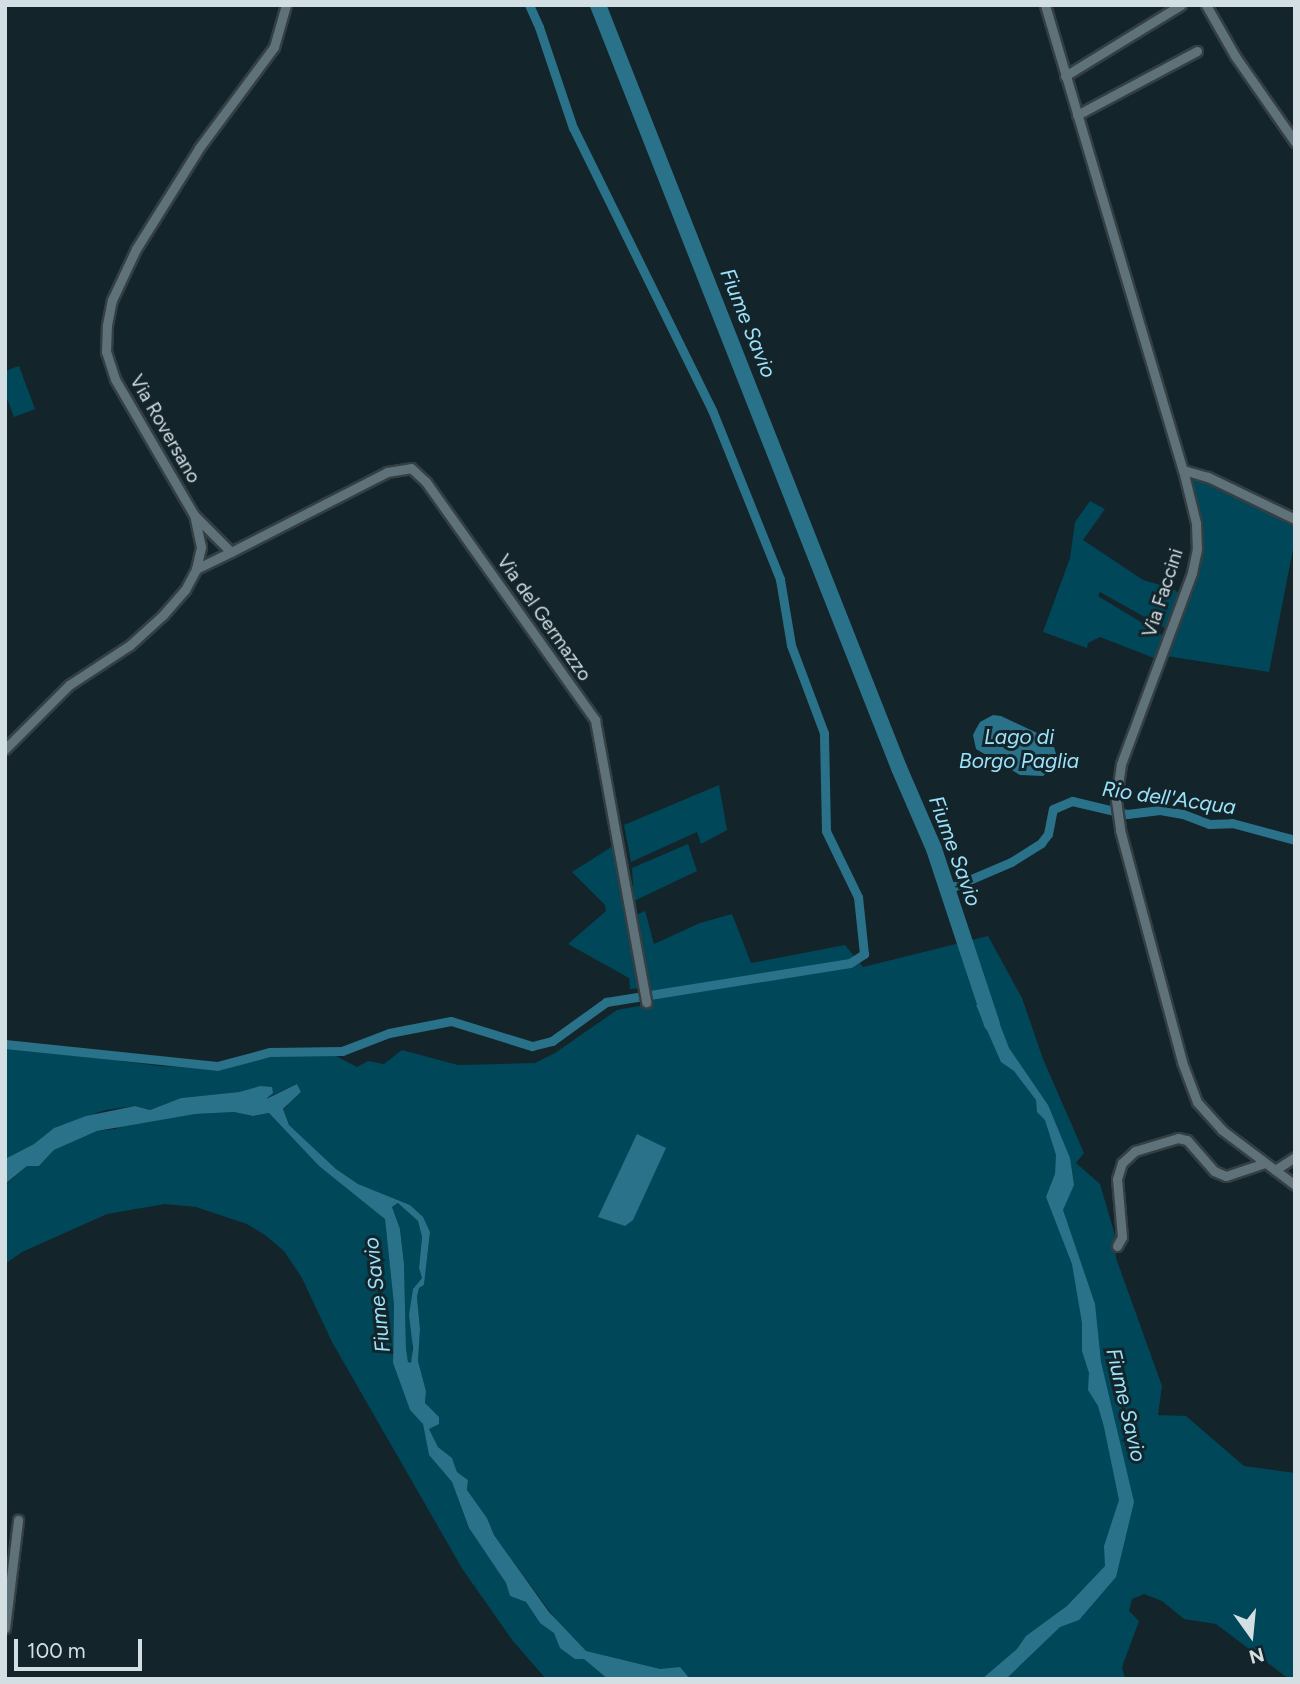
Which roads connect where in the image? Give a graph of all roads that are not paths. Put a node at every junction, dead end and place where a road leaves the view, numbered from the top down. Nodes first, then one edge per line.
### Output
1 (286, 5) edge
2 (1045, 5) edge
3 (1181, 5) edge
4 (1206, 5) edge
5 (1197, 51) dead end
6 (1065, 76) junction
7 (1077, 115) junction
8 (1295, 142) edge
9 (1183, 470) junction
10 (194, 515) junction
11 (1295, 519) edge
12 (231, 552) junction
13 (196, 569) junction
14 (5, 750) edge
15 (646, 1002) dead end
16 (1295, 1157) edge
17 (1265, 1163) junction
18 (1275, 1170) junction
19 (1295, 1185) edge
20 (1117, 1246) dead end
21 (18, 1520) dead end
22 (5, 1628) edge

1 - 10 street, Via Roversano
2 - 6 street, Via Faccini
3 - 6 street
4 - 8 street
5 - 7 street
6 - 7 street, Via Faccini
7 - 9 street, Via Faccini
9 - 11 street
9 - 17 street, Via Faccini
10 - 12 street
10 - 13 street, Via Roversano
12 - 13 street, Via del Germazzo
12 - 15 street, Via del Germazzo
13 - 14 street, Via Roversano
16 - 18 street
17 - 18 street, Via Faccini
17 - 20 street
18 - 19 street, Via Faccini
21 - 22 street

